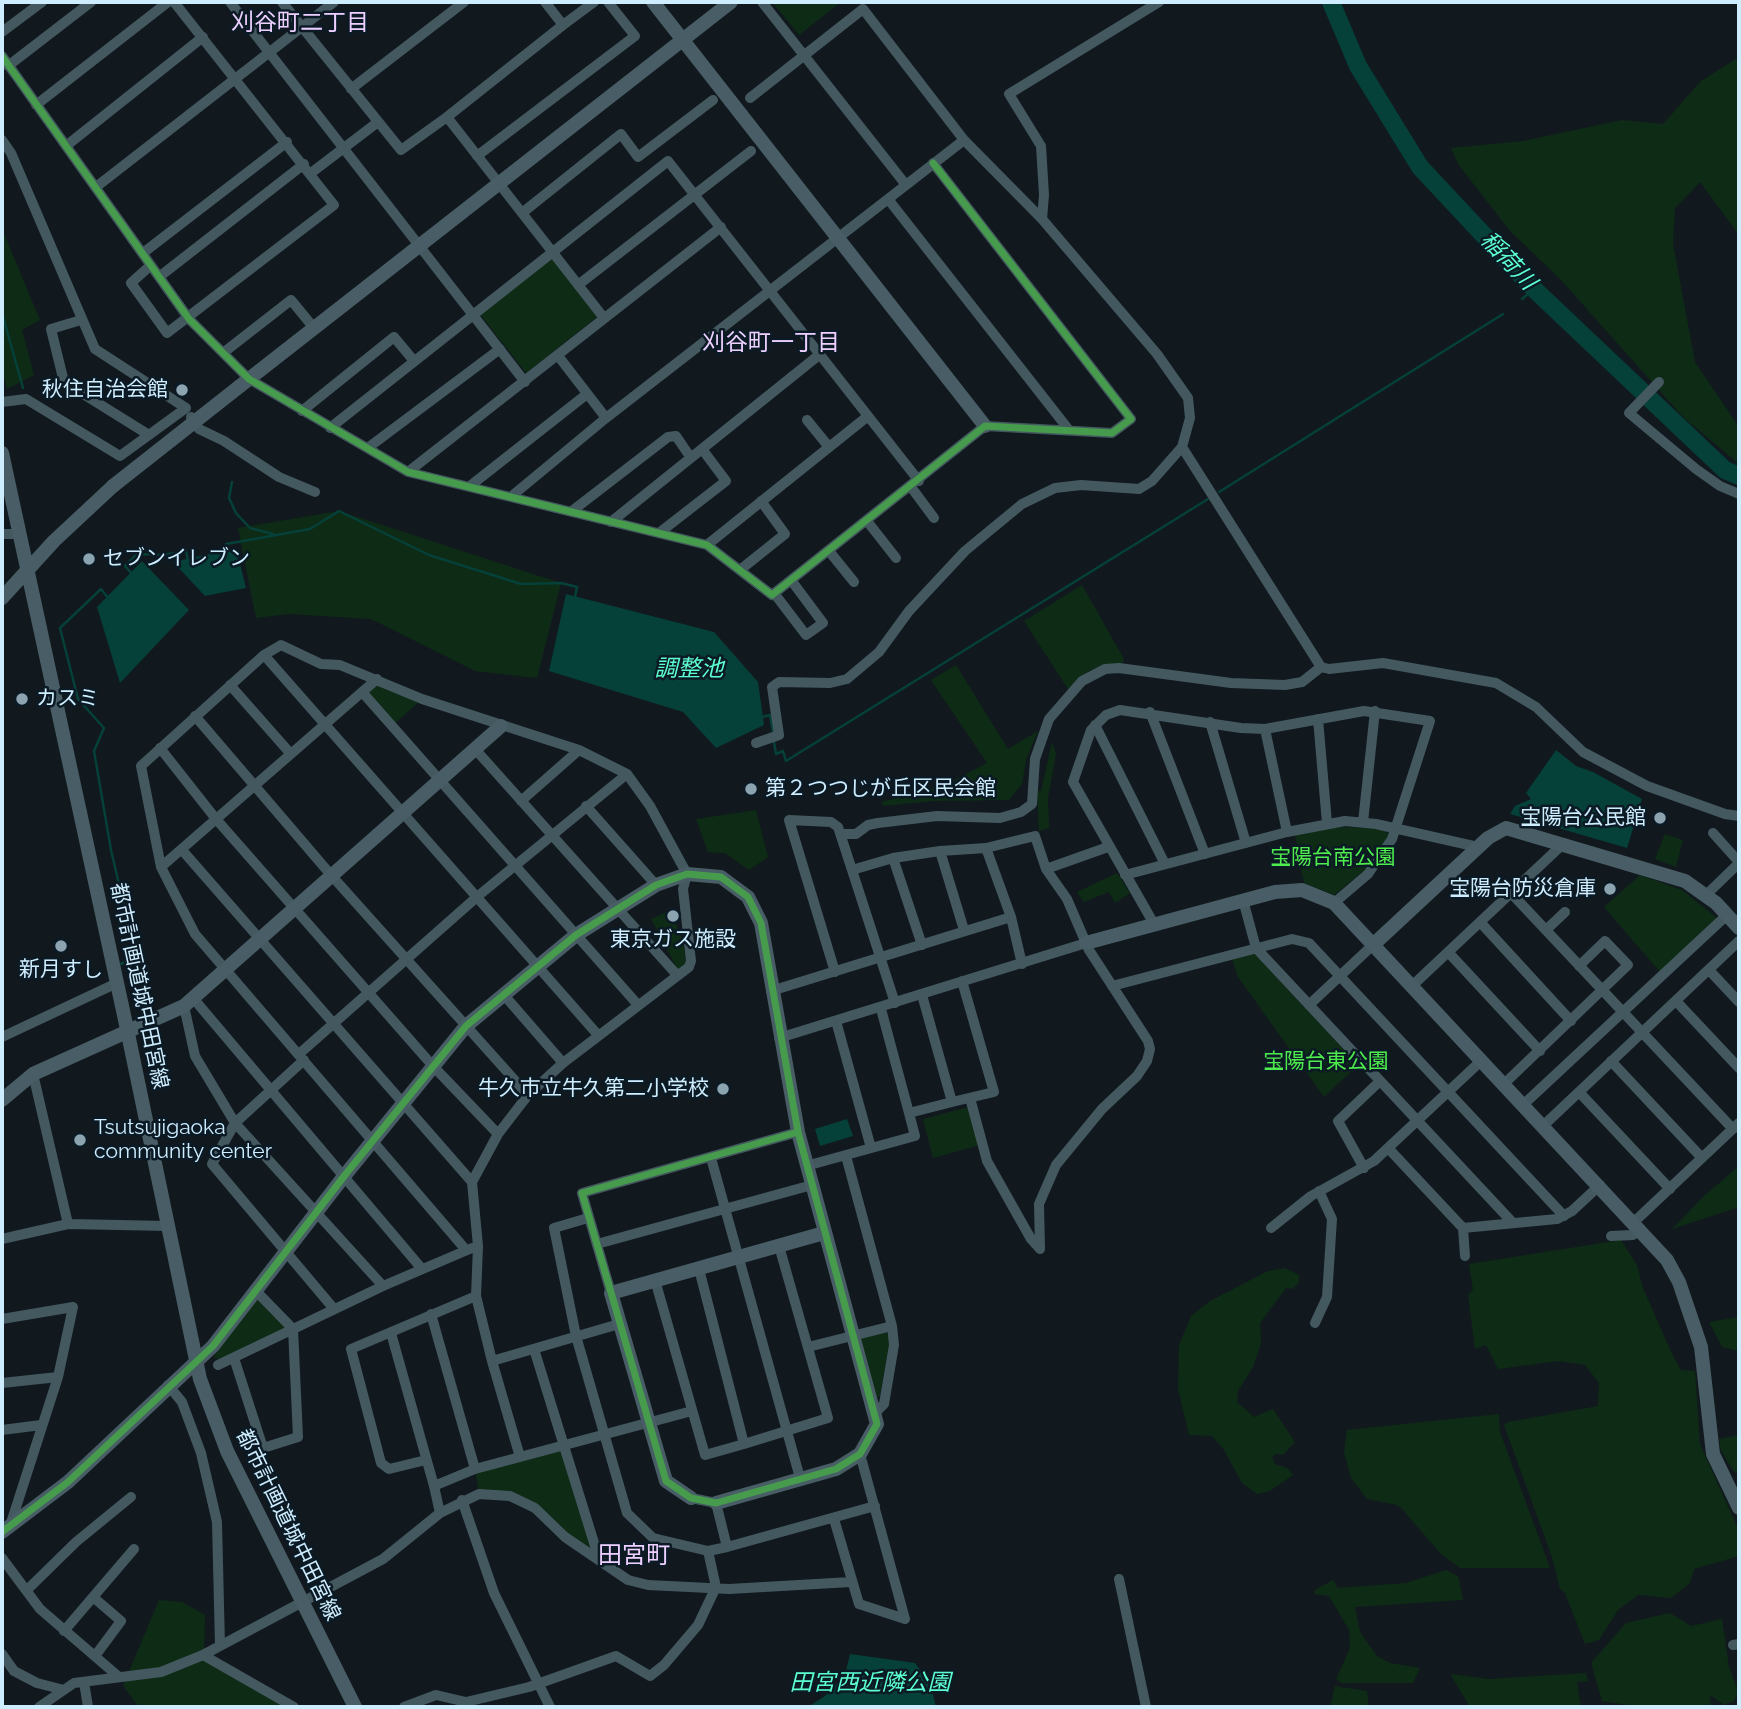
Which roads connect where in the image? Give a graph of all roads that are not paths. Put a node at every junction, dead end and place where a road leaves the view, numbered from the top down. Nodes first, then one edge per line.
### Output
1 (42, 2) edge
2 (91, 2) edge
3 (168, 2) edge
4 (174, 2) edge
5 (230, 2) edge
6 (282, 2) edge
7 (334, 2) edge
8 (464, 2) edge
9 (545, 2) edge
10 (594, 2) edge
11 (608, 2) edge
12 (653, 2) edge
13 (731, 2) edge
14 (762, 2) edge
15 (1159, 2) edge
16 (563, 25) junction
17 (302, 27) junction
18 (2, 32) edge
19 (203, 37) junction
20 (682, 40) junction
21 (269, 52) junction
22 (803, 55) junction
23 (5, 61) edge
24 (237, 78) junction
25 (351, 89) junction
26 (750, 98) dead end
27 (713, 100) dead end
28 (36, 105) junction
29 (447, 117) junction
30 (378, 122) junction
31 (2, 140) edge
32 (964, 140) junction
33 (287, 142) junction
34 (66, 146) junction
35 (343, 147) junction
36 (751, 150) dead end
37 (477, 156) junction
38 (933, 163) junction
39 (307, 169) junction
40 (498, 184) junction
41 (906, 185) junction
42 (96, 187) junction
43 (695, 194) junction
44 (888, 199) junction
45 (522, 213) junction
46 (1042, 219) junction
47 (721, 227) junction
48 (839, 239) junction
49 (419, 246) junction
50 (552, 251) junction
51 (143, 253) junction
52 (151, 265) junction
53 (159, 276) junction
54 (578, 285) junction
55 (771, 290) junction
56 (474, 313) junction
57 (189, 318) junction
58 (604, 318) junction
59 (81, 320) junction
60 (314, 328) junction
61 (500, 349) junction
62 (223, 353) junction
63 (819, 355) junction
64 (559, 357) junction
65 (414, 361) junction
66 (244, 382) junction
67 (525, 382) junction
68 (1659, 382) dead end
69 (587, 394) junction
70 (2, 402) edge
71 (186, 408) junction
72 (302, 411) junction
73 (868, 416) junction
74 (606, 418) junction
75 (807, 420) dead end
76 (985, 426) junction
77 (330, 428) junction
78 (1069, 430) junction
79 (149, 435) junction
80 (369, 447) junction
81 (829, 447) junction
82 (1182, 447) junction
83 (702, 449) junction
84 (2, 453) edge
85 (691, 458) junction
86 (408, 472) junction
87 (4, 475) edge
88 (915, 484) junction
89 (470, 486) junction
90 (316, 492) dead end
91 (1739, 494) edge
92 (513, 495) junction
93 (761, 501) junction
94 (572, 511) junction
95 (934, 518) dead end
96 (867, 521) junction
97 (611, 522) junction
98 (659, 533) junction
99 (2, 534) edge
100 (19, 534) junction
101 (707, 545) junction
102 (829, 551) junction
103 (896, 558) dead end
104 (27, 569) junction
105 (740, 570) junction
106 (791, 580) junction
107 (854, 582) dead end
108 (775, 593) junction
109 (2, 598) edge
110 (264, 655) junction
111 (1321, 667) junction
112 (377, 679) junction
113 (230, 685) junction
114 (363, 693) junction
115 (1375, 710) junction
116 (1150, 712) junction
117 (195, 716) junction
118 (1318, 719) junction
119 (1210, 722) junction
120 (327, 724) junction
121 (1095, 725) junction
122 (501, 726) junction
123 (1265, 729) junction
124 (756, 743) dead end
125 (160, 748) junction
126 (475, 749) junction
127 (579, 750) junction
128 (290, 753) junction
129 (627, 774) junction
130 (438, 781) junction
131 (254, 785) junction
132 (521, 800) junction
133 (586, 806) junction
134 (403, 812) junction
135 (1739, 816) edge
136 (216, 819) junction
137 (1363, 822) junction
138 (1327, 823) junction
139 (1397, 829) junction
140 (1287, 832) junction
141 (1713, 833) dead end
142 (552, 834) junction
143 (841, 834) junction
144 (1246, 843) junction
145 (1564, 843) junction
146 (1108, 847) junction
147 (1478, 847) junction
148 (986, 848) junction
149 (182, 850) junction
150 (940, 850) junction
151 (1205, 854) junction
152 (893, 858) junction
153 (1739, 863) edge
154 (1165, 864) junction
155 (515, 866) junction
156 (161, 867) junction
157 (1046, 869) junction
158 (852, 870) junction
159 (687, 874) junction
160 (331, 875) junction
161 (1125, 875) junction
162 (656, 885) junction
163 (1511, 893) junction
164 (1706, 895) junction
165 (478, 896) junction
166 (1243, 900) junction
167 (1335, 903) junction
168 (295, 907) junction
169 (615, 908) junction
170 (1565, 912) dead end
171 (1727, 915) junction
172 (1011, 917) junction
173 (1480, 922) junction
174 (1154, 924) junction
175 (1739, 928) edge
176 (964, 930) junction
177 (1546, 930) junction
178 (576, 935) junction
179 (260, 936) junction
180 (1739, 942) edge
181 (1086, 943) junction
182 (1374, 944) junction
183 (922, 945) junction
184 (1256, 948) junction
185 (1448, 952) junction
186 (880, 959) junction
187 (407, 960) junction
188 (1022, 964) junction
189 (538, 965) junction
190 (1579, 966) junction
191 (223, 968) junction
192 (1709, 970) junction
193 (835, 972) junction
194 (677, 975) junction
195 (1340, 976) junction
196 (962, 981) junction
197 (117, 983) junction
198 (1413, 985) junction
199 (1112, 986) junction
200 (1602, 990) junction
201 (771, 991) junction
202 (369, 993) junction
203 (504, 995) junction
204 (922, 995) junction
205 (1676, 1001) junction
206 (188, 1002) junction
207 (1739, 1002) edge
208 (895, 1003) junction
209 (638, 1005) junction
210 (1309, 1005) junction
211 (881, 1009) junction
212 (1624, 1011) junction
213 (836, 1021) junction
214 (1571, 1021) junction
215 (336, 1022) junction
216 (466, 1026) junction
217 (127, 1029) junction
218 (1643, 1032) junction
219 (598, 1035) junction
220 (2, 1037) edge
221 (779, 1038) junction
222 (1540, 1051) junction
223 (302, 1057) junction
224 (1482, 1059) junction
225 (1611, 1061) junction
226 (563, 1063) junction
227 (432, 1065) junction
228 (1739, 1068) edge
229 (33, 1074) junction
230 (1380, 1081) junction
231 (1505, 1083) junction
232 (271, 1091) junction
233 (1448, 1092) junction
234 (1579, 1092) junction
235 (528, 1095) junction
236 (970, 1098) junction
237 (2, 1100) edge
238 (403, 1102) junction
239 (952, 1102) junction
240 (1524, 1104) junction
241 (909, 1113) junction
242 (1417, 1121) junction
243 (235, 1124) junction
244 (1544, 1125) junction
245 (1736, 1126) edge
246 (798, 1132) junction
247 (498, 1134) junction
248 (373, 1139) junction
249 (871, 1148) junction
250 (1388, 1148) junction
251 (846, 1156) junction
252 (711, 1158) junction
253 (1702, 1158) junction
254 (806, 1166) junction
255 (1364, 1168) junction
256 (345, 1175) junction
257 (472, 1182) junction
258 (812, 1185) junction
259 (1600, 1185) junction
260 (1670, 1189) junction
261 (1318, 1191) junction
262 (727, 1208) junction
263 (316, 1214) junction
264 (1564, 1216) junction
265 (588, 1218) junction
266 (1513, 1223) junction
267 (68, 1224) junction
268 (1637, 1225) junction
269 (168, 1226) junction
270 (1271, 1228) dead end
271 (1463, 1228) junction
272 (824, 1233) junction
273 (1611, 1236) dead end
274 (2, 1239) edge
275 (597, 1244) junction
276 (478, 1246) junction
277 (779, 1246) junction
278 (466, 1250) junction
279 (286, 1251) junction
280 (1465, 1256) dead end
281 (739, 1258) junction
282 (422, 1269) junction
283 (699, 1269) junction
284 (655, 1280) junction
285 (383, 1286) junction
286 (256, 1291) junction
287 (611, 1293) junction
288 (476, 1296) junction
289 (334, 1309) junction
290 (431, 1314) junction
291 (2, 1319) edge
292 (1315, 1323) dead end
293 (619, 1324) junction
294 (892, 1326) junction
295 (292, 1329) junction
296 (391, 1332) junction
297 (576, 1336) junction
298 (851, 1336) junction
299 (808, 1347) junction
300 (534, 1349) junction
301 (234, 1358) junction
302 (195, 1361) junction
303 (492, 1361) junction
304 (218, 1365) dead end
305 (58, 1377) junction
306 (2, 1383) edge
307 (168, 1385) junction
308 (692, 1411) junction
309 (874, 1415) junction
310 (650, 1424) junction
311 (41, 1425) junction
312 (2, 1430) edge
313 (787, 1431) junction
314 (603, 1436) junction
315 (562, 1444) junction
316 (744, 1444) junction
317 (860, 1454) junction
318 (520, 1457) junction
319 (426, 1460) junction
320 (475, 1469) junction
321 (800, 1478) junction
322 (434, 1486) junction
323 (131, 1497) dead end
324 (691, 1498) joint
325 (462, 1500) junction
326 (716, 1503) junction
327 (875, 1506) junction
328 (1739, 1508) edge
329 (440, 1514) junction
330 (834, 1519) junction
331 (6, 1529) edge
332 (727, 1547) junction
333 (134, 1549) dead end
334 (708, 1551) junction
335 (2, 1558) edge
336 (599, 1559) junction
337 (1119, 1578) dead end
338 (851, 1582) junction
339 (716, 1587) junction
340 (27, 1590) junction
341 (93, 1597) junction
342 (302, 1600) junction
343 (64, 1631) junction
344 (220, 1646) junction
345 (2, 1654) edge
346 (203, 1655) junction
347 (95, 1656) junction
348 (119, 1677) junction
349 (540, 1681) junction
350 (84, 1682) junction
351 (64, 1690) junction
352 (39, 1707) edge
353 (87, 1707) edge
354 (294, 1707) edge
355 (355, 1707) edge
356 (404, 1707) edge
357 (550, 1707) edge
358 (1146, 1707) edge

1 - 18 street
2 - 23 street
3 - 28 street
4 - 19 street
5 - 21 street
6 - 17 street
7 - 17 street
8 - 25 street
9 - 16 street
10 - 16 street
11 - 37 street
12 - 20 street
13 - 20 street
14 - 22 street
15 - 46 street
16 - 29 street
17 - 21 street
17 - 25 street
19 - 24 street
19 - 34 street
20 - 40 street
20 - 48 street
21 - 24 street
21 - 35 street
22 - 26 street
22 - 32 street
22 - 41 street
23 - 28 street
24 - 33 street
24 - 42 street
25 - 30 street
27 - 45 street
28 - 34 street
29 - 30 street
29 - 37 street
30 - 35 street
31 - 59 street
32 - 38 street
32 - 46 street
33 - 39 street
33 - 51 street
34 - 42 street
35 - 39 street
35 - 49 street
36 - 43 street
37 - 40 street
38 - 41 street
38 - 78 street
39 - 53 street
39 - 57 street
40 - 45 street
40 - 49 street
41 - 44 street
42 - 51 street
43 - 47 street
43 - 50 street
43 - 54 street
44 - 48 street
44 - 78 street
45 - 50 street
46 - 82 street
47 - 55 street
47 - 58 street
48 - 55 street
48 - 76 street
49 - 56 street
49 - 60 street
50 - 54 street
50 - 56 street
51 - 52 street
52 - 53 street
52 - 57 street
53 - 57 street
54 - 58 street
55 - 63 street
55 - 74 street
56 - 61 street
56 - 65 street
57 - 62 street
58 - 64 street
59 - 71 street
59 - 79 street
60 - 62 street
60 - 66 street
61 - 67 street
61 - 80 street
62 - 66 street
63 - 73 street
63 - 83 street
64 - 67 street
64 - 69 street
65 - 72 street
65 - 77 street
66 - 72 street
66 - 104 street, bridge
67 - 86 street
68 - 91 street
69 - 74 street
69 - 89 street
70 - 79 street
71 - 79 street
71 - 90 street
72 - 77 street
73 - 81 street
73 - 88 street
74 - 92 street
75 - 81 street
76 - 78 street
76 - 88 street
77 - 80 street
80 - 86 street
81 - 93 street
82 - 111 street
82 - 124 street
83 - 85 street
83 - 98 street
84 - 87 street, 都市計画道城中田宮線
85 - 94 street
85 - 97 street
86 - 89 street
87 - 100 street, 都市計画道城中田宮線
88 - 95 street
88 - 96 street
89 - 92 street
92 - 94 street
93 - 101 street
93 - 105 street
94 - 97 street
96 - 102 street
96 - 103 street
97 - 98 street
98 - 101 street
99 - 100 street
100 - 104 street, 都市計画道城中田宮線
101 - 105 street
102 - 106 street
102 - 107 street
104 - 109 street
104 - 197 street, 都市計画道城中田宮線
105 - 108 street
106 - 108 street
106 - 108 street
110 - 112 street
110 - 113 street
110 - 120 street
111 - 135 street
111 - 143 street
112 - 114 street
112 - 122 street
113 - 117 street
113 - 128 street
114 - 120 street
114 - 130 street
115 - 118 street
115 - 137 street
115 - 139 street
116 - 119 street
116 - 121 street
116 - 151 street
117 - 125 street
117 - 131 street
118 - 123 street
118 - 138 street
119 - 123 street
119 - 144 street
120 - 128 street
120 - 134 street
121 - 146 street
121 - 154 street
122 - 126 street
122 - 127 street
123 - 140 street
125 - 136 street
125 - 156 street
126 - 130 street
126 - 132 street
127 - 129 street
127 - 132 street
128 - 131 street
129 - 133 street
129 - 159 street
130 - 134 street
130 - 155 street
131 - 136 street
131 - 160 street
132 - 142 street
133 - 142 street
133 - 162 street
134 - 160 street
134 - 165 street
136 - 149 street
136 - 168 street
137 - 138 street
137 - 139 street
138 - 140 street
139 - 147 street
139 - 167 street
140 - 144 street
141 - 153 street
142 - 155 street
142 - 169 street
143 - 158 street
143 - 193 street
144 - 151 street
145 - 147 street
145 - 163 street
145 - 164 street
146 - 157 street
146 - 161 street
147 - 182 street
148 - 150 street
148 - 157 street
148 - 172 street
149 - 156 street
149 - 179 street
150 - 152 street
150 - 176 street
151 - 154 street
152 - 158 street
152 - 183 street
153 - 164 street
154 - 161 street
155 - 165 street
155 - 178 street
156 - 191 street
157 - 181 street
158 - 186 street
159 - 162 street
159 - 194 street
159 - 201 street
160 - 168 street
160 - 187 street
161 - 174 street
162 - 169 street
163 - 173 street
163 - 177 street
164 - 171 street
165 - 187 street
165 - 189 street
166 - 167 street
166 - 174 street
166 - 184 street
167 - 182 street
168 - 179 street
168 - 202 street
169 - 178 street
169 - 194 street
170 - 177 street
171 - 175 street
171 - 212 street
172 - 176 street
172 - 188 street
173 - 185 street
173 - 214 street
174 - 181 street
176 - 183 street
177 - 190 street
178 - 189 street
178 - 209 street
179 - 191 street
179 - 215 street
180 - 192 street
181 - 188 street
181 - 199 street
182 - 195 street
182 - 198 street
183 - 186 street
184 - 195 street
184 - 199 street
184 - 210 street
185 - 198 street
185 - 222 street
186 - 193 street
186 - 208 street
187 - 202 street
187 - 216 street
188 - 196 street
189 - 203 street
189 - 219 street
190 - 200 street
190 - 200 street
191 - 206 street
191 - 223 street
192 - 205 street
192 - 207 street
193 - 201 street
194 - 209 street
195 - 210 street
195 - 233 street
196 - 204 street
196 - 236 street
197 - 217 street, 都市計画道城中田宮線
197 - 220 street
198 - 224 street
199 - 236 street
200 - 212 street
200 - 214 street
201 - 221 street
202 - 215 street
202 - 227 street
203 - 216 street
203 - 226 street
204 - 208 street
204 - 239 street
205 - 218 street
205 - 228 street
206 - 217 street
206 - 232 street
206 - 243 street
208 - 211 street
209 - 219 street
210 - 230 street
211 - 213 street
211 - 241 street
212 - 218 street
212 - 240 street
213 - 221 street
213 - 249 street
214 - 222 street
215 - 223 street
215 - 238 street
216 - 227 street
216 - 235 street
217 - 229 street
217 - 269 street, 都市計画道城中田宮線
218 - 225 street
218 - 245 street
219 - 226 street
221 - 246 street
222 - 231 street
223 - 232 street
223 - 248 street
224 - 231 street
224 - 233 street
225 - 234 street
225 - 253 street
226 - 235 street
227 - 238 street
227 - 247 street
229 - 237 street
229 - 267 street
230 - 242 street
230 - 255 street
231 - 240 street
232 - 243 street
232 - 256 street
233 - 242 street
233 - 264 street
234 - 244 street
234 - 260 street
235 - 247 street
236 - 239 street
238 - 248 street
238 - 257 street
239 - 241 street
240 - 244 street
241 - 249 street
242 - 250 street
242 - 266 street
243 - 263 street
243 - 279 street
244 - 259 street
245 - 253 street
246 - 252 street
246 - 254 street
247 - 257 street
248 - 256 street
248 - 278 street
249 - 251 street
250 - 255 street
250 - 271 street
251 - 254 street
251 - 294 street
252 - 262 street
252 - 265 street
253 - 260 street
254 - 258 street
255 - 261 street
256 - 263 street
256 - 282 street
257 - 276 street
258 - 262 street
258 - 272 street
259 - 264 street
259 - 268 street
260 - 268 street
261 - 270 street
261 - 292 street
262 - 275 street
262 - 281 street
263 - 279 street
263 - 285 street
264 - 266 street
265 - 275 street
265 - 297 street
266 - 271 street
267 - 269 street
267 - 274 street
268 - 273 street
268 - 328 street
269 - 302 street, 都市計画道城中田宮線
271 - 280 street
272 - 277 street
272 - 298 street
275 - 287 street
276 - 278 street
276 - 288 street
277 - 281 street
277 - 299 street
278 - 282 street
279 - 286 street
279 - 289 street
281 - 283 street
281 - 313 street
282 - 285 street
283 - 284 street
283 - 316 street
284 - 287 street
284 - 308 street
285 - 289 street
286 - 295 street
286 - 302 street
287 - 293 street
288 - 290 street
288 - 303 street
289 - 295 street
290 - 296 street
290 - 320 street
291 - 305 street
293 - 297 street
293 - 310 street
294 - 298 street
294 - 309 street
295 - 301 street
295 - 301 street
296 - 319 street
296 - 319 street
297 - 300 street
297 - 314 street
298 - 299 street
298 - 309 street
299 - 313 street
300 - 303 street
300 - 315 street
301 - 304 street
302 - 307 street
302 - 342 street, 都市計画道城中田宮線
303 - 318 street
305 - 306 street
305 - 311 street
307 - 331 street
307 - 344 street
308 - 310 street
308 - 316 street
309 - 317 street
310 - 314 street
310 - 324 street
311 - 312 street
311 - 331 street
313 - 316 street
313 - 321 street
314 - 315 street
314 - 334 street
315 - 318 street
315 - 336 street
317 - 321 street
317 - 327 street
318 - 320 street
319 - 322 street
320 - 322 street
321 - 326 street
322 - 329 street
323 - 340 street
324 - 326 street
325 - 329 street
325 - 336 street
325 - 349 street
326 - 332 street
327 - 330 street
327 - 338 street
329 - 342 street
330 - 332 street
330 - 338 street
332 - 334 street
333 - 341 street
334 - 339 street
335 - 340 street
336 - 339 street
337 - 358 street
338 - 339 street
339 - 349 street
340 - 343 street
341 - 343 street
341 - 347 street
342 - 344 street
342 - 355 street, 都市計画道城中田宮線
343 - 347 street
344 - 346 street
345 - 351 street
346 - 348 street
346 - 354 street
347 - 348 street
348 - 350 street
349 - 356 street
349 - 357 street
350 - 351 street
350 - 353 street
351 - 352 street

